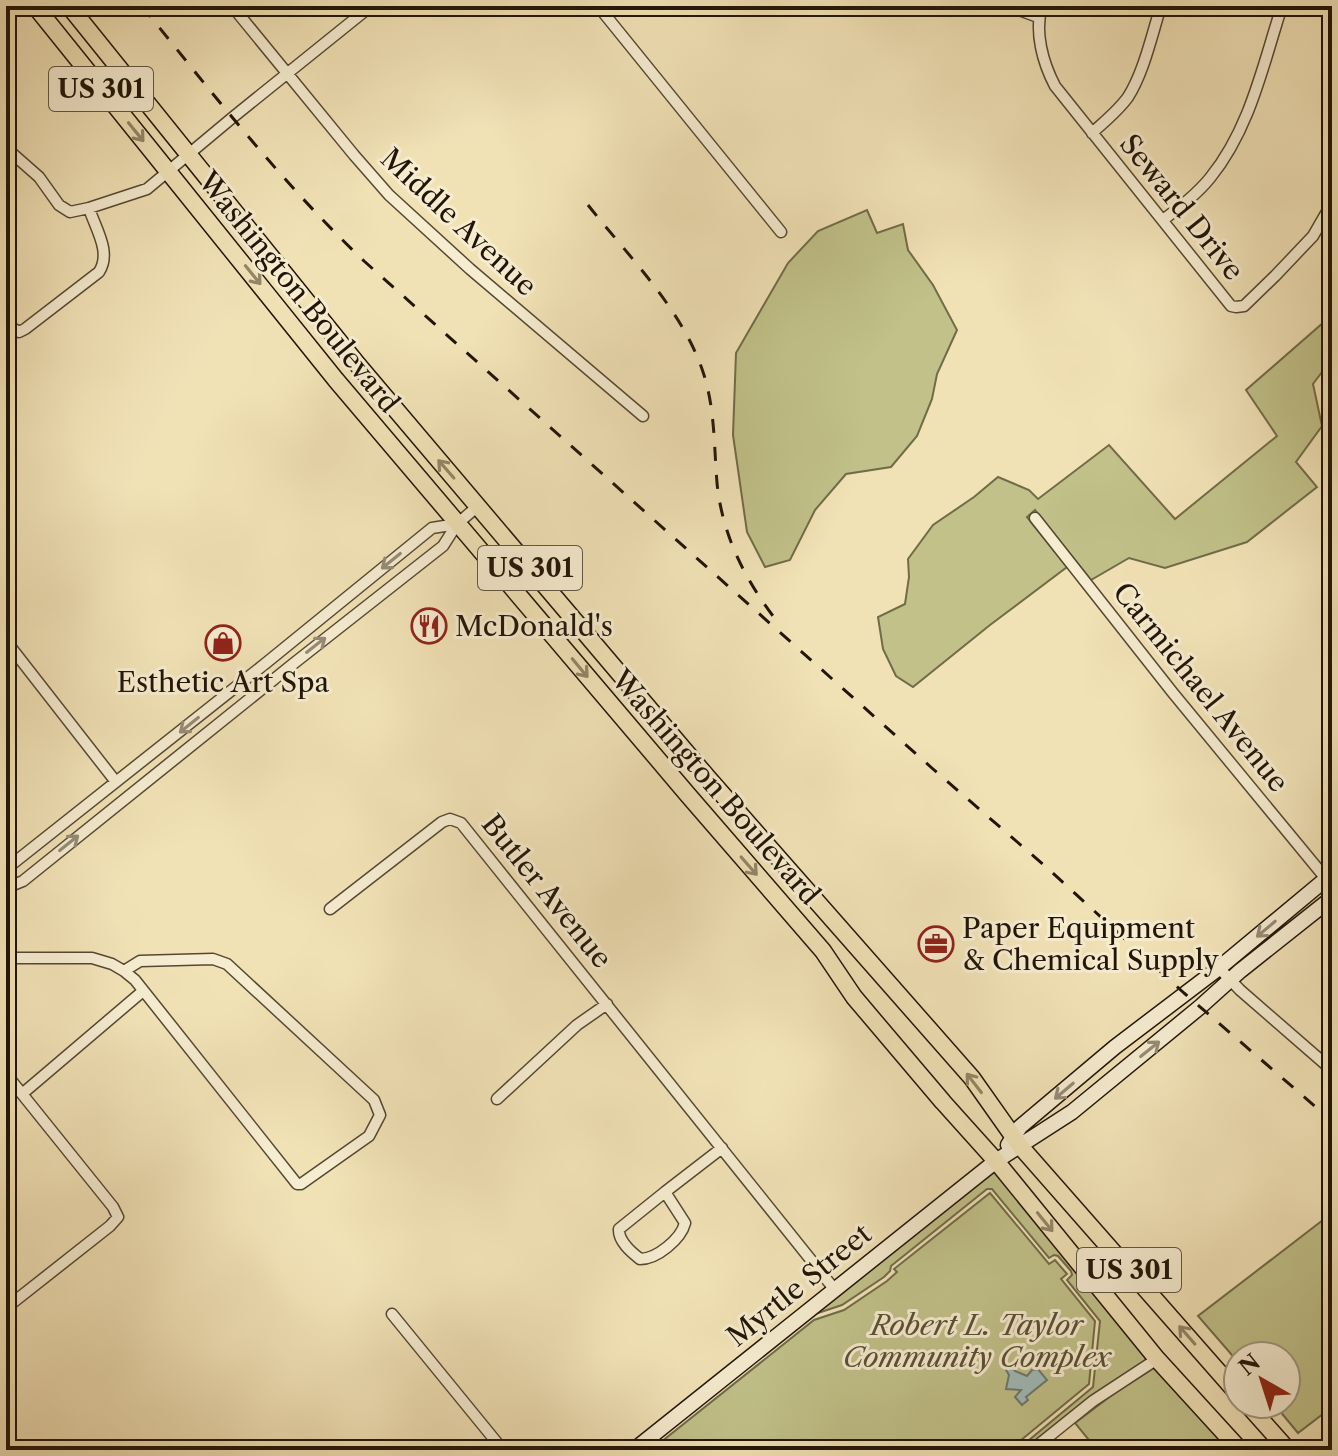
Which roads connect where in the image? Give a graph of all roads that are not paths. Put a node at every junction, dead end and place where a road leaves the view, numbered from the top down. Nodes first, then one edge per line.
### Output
1 (35, 6) edge
2 (66, 6) edge
3 (232, 6) edge
4 (371, 6) edge
5 (598, 6) edge
6 (1008, 6) edge
7 (1161, 6) edge
8 (1282, 6) edge
9 (1040, 11) edge
10 (287, 74) junction
11 (1092, 133) junction
12 (6, 148) edge
13 (189, 155) junction
14 (168, 172) junction
15 (1332, 203) edge
16 (89, 208) junction
17 (1163, 220) junction
18 (781, 232) dead end
19 (6, 324) edge
20 (643, 416) dead end
21 (478, 506) junction
22 (1035, 518) dead end
23 (457, 524) junction
24 (6, 641) edge
25 (116, 782) junction
26 (6, 869) edge
27 (1330, 879) edge
28 (6, 888) edge
29 (1332, 898) edge
30 (330, 909) dead end
31 (6, 958) edge
32 (1219, 968) junction
33 (124, 971) junction
34 (1231, 979) junction
35 (143, 991) junction
36 (607, 1004) junction
37 (1332, 1070) edge
38 (6, 1074) edge
39 (22, 1094) junction
40 (497, 1099) dead end
41 (1017, 1141) junction
42 (722, 1148) junction
43 (996, 1161) junction
44 (665, 1192) junction
45 (835, 1290) junction
46 (6, 1308) edge
47 (392, 1314) dead end
48 (1157, 1359) junction
49 (1222, 1376) edge
50 (1261, 1420) edge
51 (1236, 1449) edge
52 (503, 1450) edge
53 (634, 1450) edge
54 (1032, 1450) edge
55 (1256, 1450) edge
56 (1288, 1450) edge

1 -> 14 main road, Washington Boulevard / US 301
2 - 13 main road, Washington Boulevard / US 301
3 - 10 street, Middle Avenue
4 - 10 street
5 - 18 street
6 - 9 street
7 - 11 street
8 - 17 street
9 - 11 street, Seward Drive
10 - 13 street
10 - 20 street, Middle Avenue
11 - 17 street, Seward Drive
12 - 16 street
13 - 14 street
21 -> 13 main road, Washington Boulevard / US 301
14 - 16 street
14 -> 23 main road, Washington Boulevard / US 301
15 - 17 street, Seward Drive
16 - 19 street
21 - 23 street
41 -> 21 main road, Washington Boulevard / US 301
22 - 27 street, Carmichael Avenue
23 -> 25 street
28 -> 23 street
23 -> 43 main road, Washington Boulevard / US 301
24 - 25 street
25 - 26 street
27 -> 32 street, Myrtle Street
29 - 34 street, Myrtle Street
30 - 36 street, Butler Avenue
31 - 33 street
32 - 34 street
32 -> 41 street, Myrtle Street
33 - 35 street
33 - 35 street
34 - 37 street
41 -> 34 street, Myrtle Street
35 - 39 street
36 - 40 street, Butler Avenue
36 - 42 street, Butler Avenue
38 - 39 street
39 - 46 street
41 - 43 street, Myrtle Street
49 -> 41 main road, Washington Boulevard / US 301
42 - 44 street
42 - 45 street, Butler Avenue
43 - 45 street, Myrtle Street
43 -> 48 main road, Washington Boulevard / US 301
44 - 44 street
45 - 53 street, Myrtle Street
47 - 52 street
48 - 51 main road, Washington Boulevard / US 301
48 - 54 street
50 - 56 main road
51 - 55 main road

